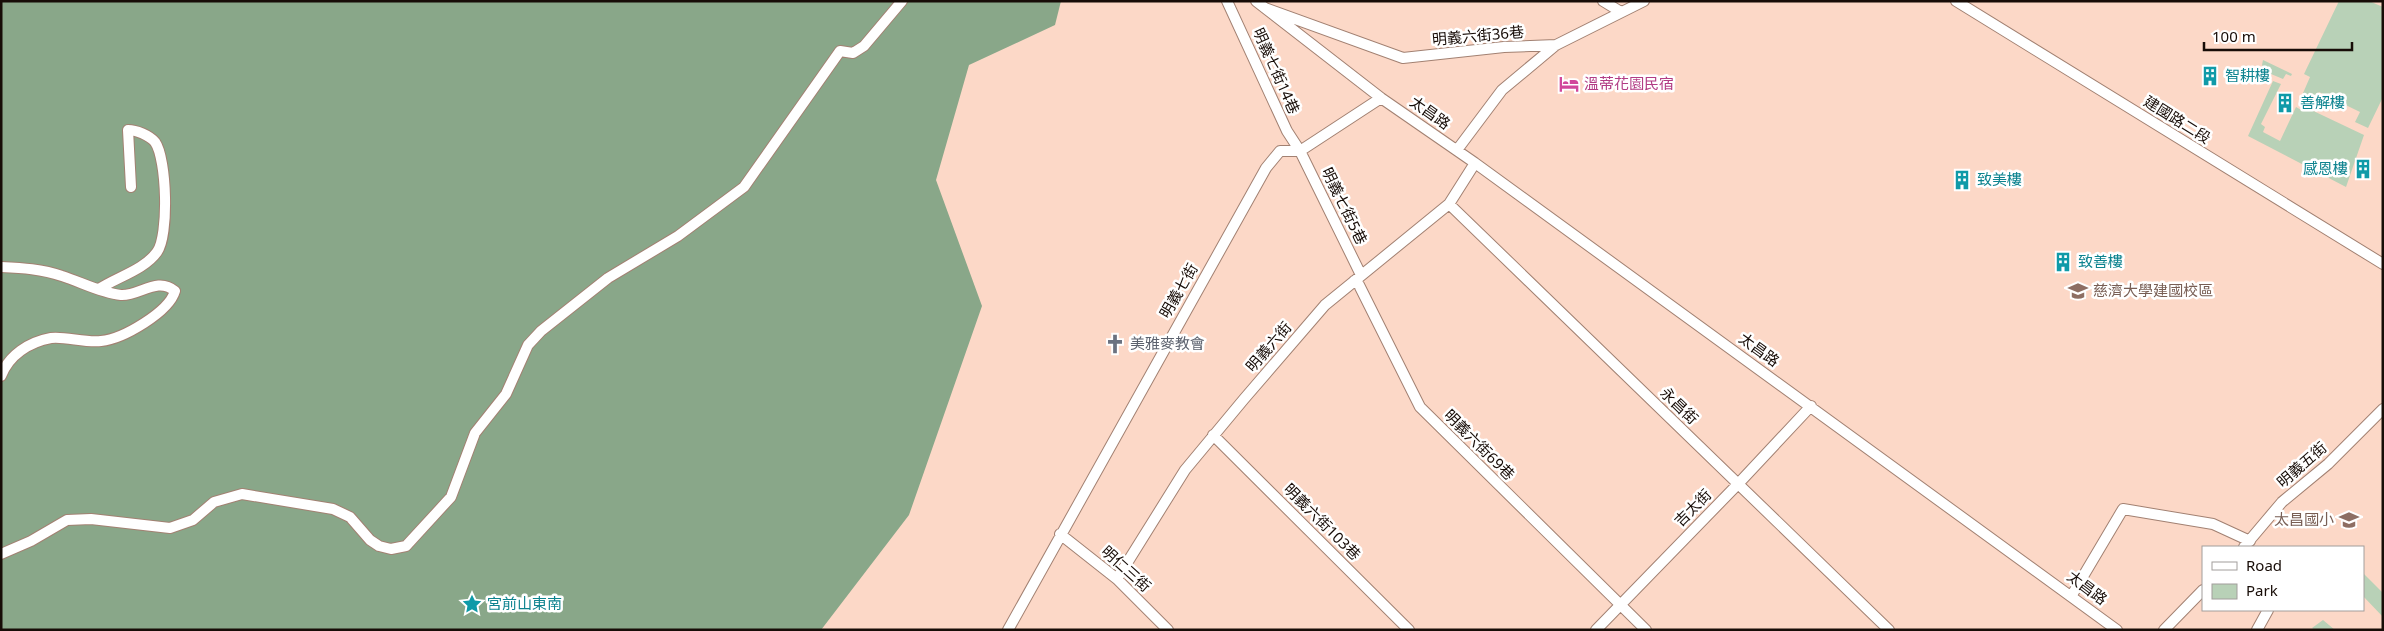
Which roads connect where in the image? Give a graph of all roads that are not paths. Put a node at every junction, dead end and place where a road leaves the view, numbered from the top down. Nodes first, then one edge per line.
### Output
1 (902, 1) edge
2 (1227, 1) edge
3 (1256, 1) edge
4 (1603, 1) edge
5 (1644, 1) edge
6 (1956, 1) edge
7 (1265, 8) junction
8 (1621, 12) junction
9 (1556, 45) junction
10 (1381, 98) junction
11 (1457, 150) junction
12 (1300, 151) junction
13 (1475, 163) junction
14 (131, 187) dead end
15 (1449, 204) junction
16 (2383, 264) edge
17 (1, 268) edge
18 (1357, 278) junction
19 (99, 289) junction
20 (1, 376) edge
21 (1811, 406) junction
22 (2383, 410) edge
23 (1213, 435) junction
24 (1738, 484) junction
25 (1060, 534) junction
26 (2247, 544) edge
27 (1, 554) edge
28 (1117, 579) junction
29 (2202, 591) edge
30 (2072, 596) junction
31 (1620, 605) junction
32 (2267, 611) edge
33 (1008, 630) edge
34 (1168, 630) edge
35 (1409, 630) edge
36 (1596, 630) edge
37 (1646, 630) edge
38 (1888, 630) edge
39 (2117, 630) edge
40 (2164, 630) edge
41 (2257, 630) edge

1 - 27 street
2 - 12 street, 明義七街14巷
3 - 7 street, 太昌路
4 - 8 street
5 - 8 street
6 - 16 street, 建國路二段
7 - 9 street, 明義六街36巷
7 - 10 street, 太昌路
8 - 9 street
9 - 11 street
10 - 11 street, 太昌路
10 - 12 street, 明義七街
11 - 13 street, 太昌路
12 - 18 street, 明義七街5巷
12 - 25 street, 明義七街
13 - 15 street, 明義六街
13 - 21 street, 太昌路
14 - 19 street
15 - 18 street, 明義六街
15 - 24 street, 永昌街
17 - 19 street
18 - 23 street, 明義六街
18 - 31 street, 明義六街69巷
19 - 20 street
21 - 24 street, 吉太街
21 - 30 street, 太昌路
22 - 26 street, 明義五街
23 - 28 street, 明義六街
23 - 35 street, 明義六街103巷
24 - 31 street, 吉太街
24 - 38 street, 永昌街
25 - 28 street, 明仁三街
25 - 33 street, 明義七街
26 - 30 street
28 - 34 street, 明仁三街
29 - 40 street
30 - 39 street, 太昌路
31 - 36 street, 吉太街
31 - 37 street, 明義六街69巷
32 - 41 street

